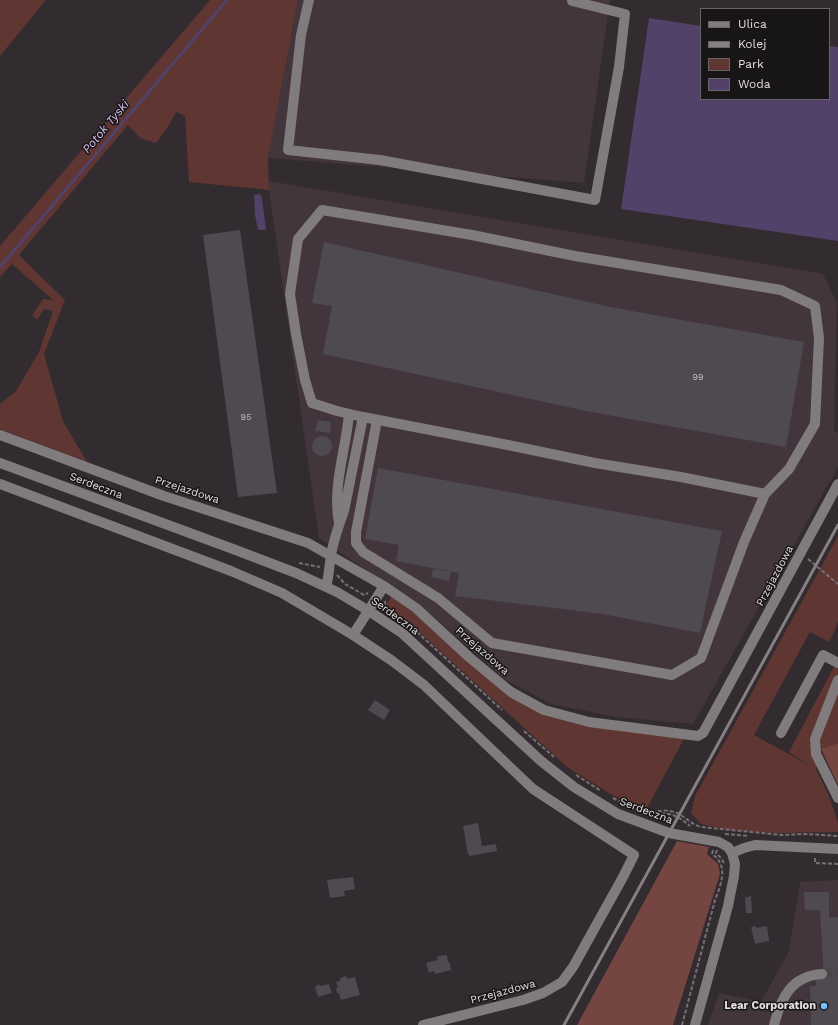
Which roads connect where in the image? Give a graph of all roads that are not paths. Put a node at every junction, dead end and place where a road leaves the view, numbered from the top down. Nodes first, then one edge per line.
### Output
1 (309, 0) edge
2 (570, 0) edge
3 (349, 414) junction
4 (363, 417) junction
5 (377, 420) junction
6 (0, 436) edge
7 (0, 463) edge
8 (0, 484) edge
9 (838, 484) edge
10 (765, 494) junction
11 (339, 523) junction
12 (331, 556) junction
13 (384, 586) junction
14 (326, 587) junction
15 (369, 611) junction
16 (353, 635) junction
17 (838, 663) edge
18 (838, 680) edge
19 (781, 733) dead end
20 (838, 798) edge
21 (838, 849) edge
22 (732, 853) junction
23 (822, 974) tunnel mouth
24 (423, 1025) edge
25 (695, 1025) edge
26 (774, 1025) edge

1 - 2 street
3 - 4 street
3 - 10 street
3 - 11 street
4 - 5 street
4 - 11 street
5 - 10 street
5 - 10 street
6 - 12 street, Przejazdowa
7 - 14 street, Serdeczna
8 - 16 street
9 - 13 street, Przejazdowa
11 - 12 street
12 - 13 street, Przejazdowa
12 - 14 street
13 - 15 street
14 - 15 street, Serdeczna
15 - 16 street
15 - 22 street, Serdeczna
16 - 24 street, Przejazdowa
17 - 19 street
18 - 20 street
21 - 22 street
22 - 25 street
23 - 26 street

